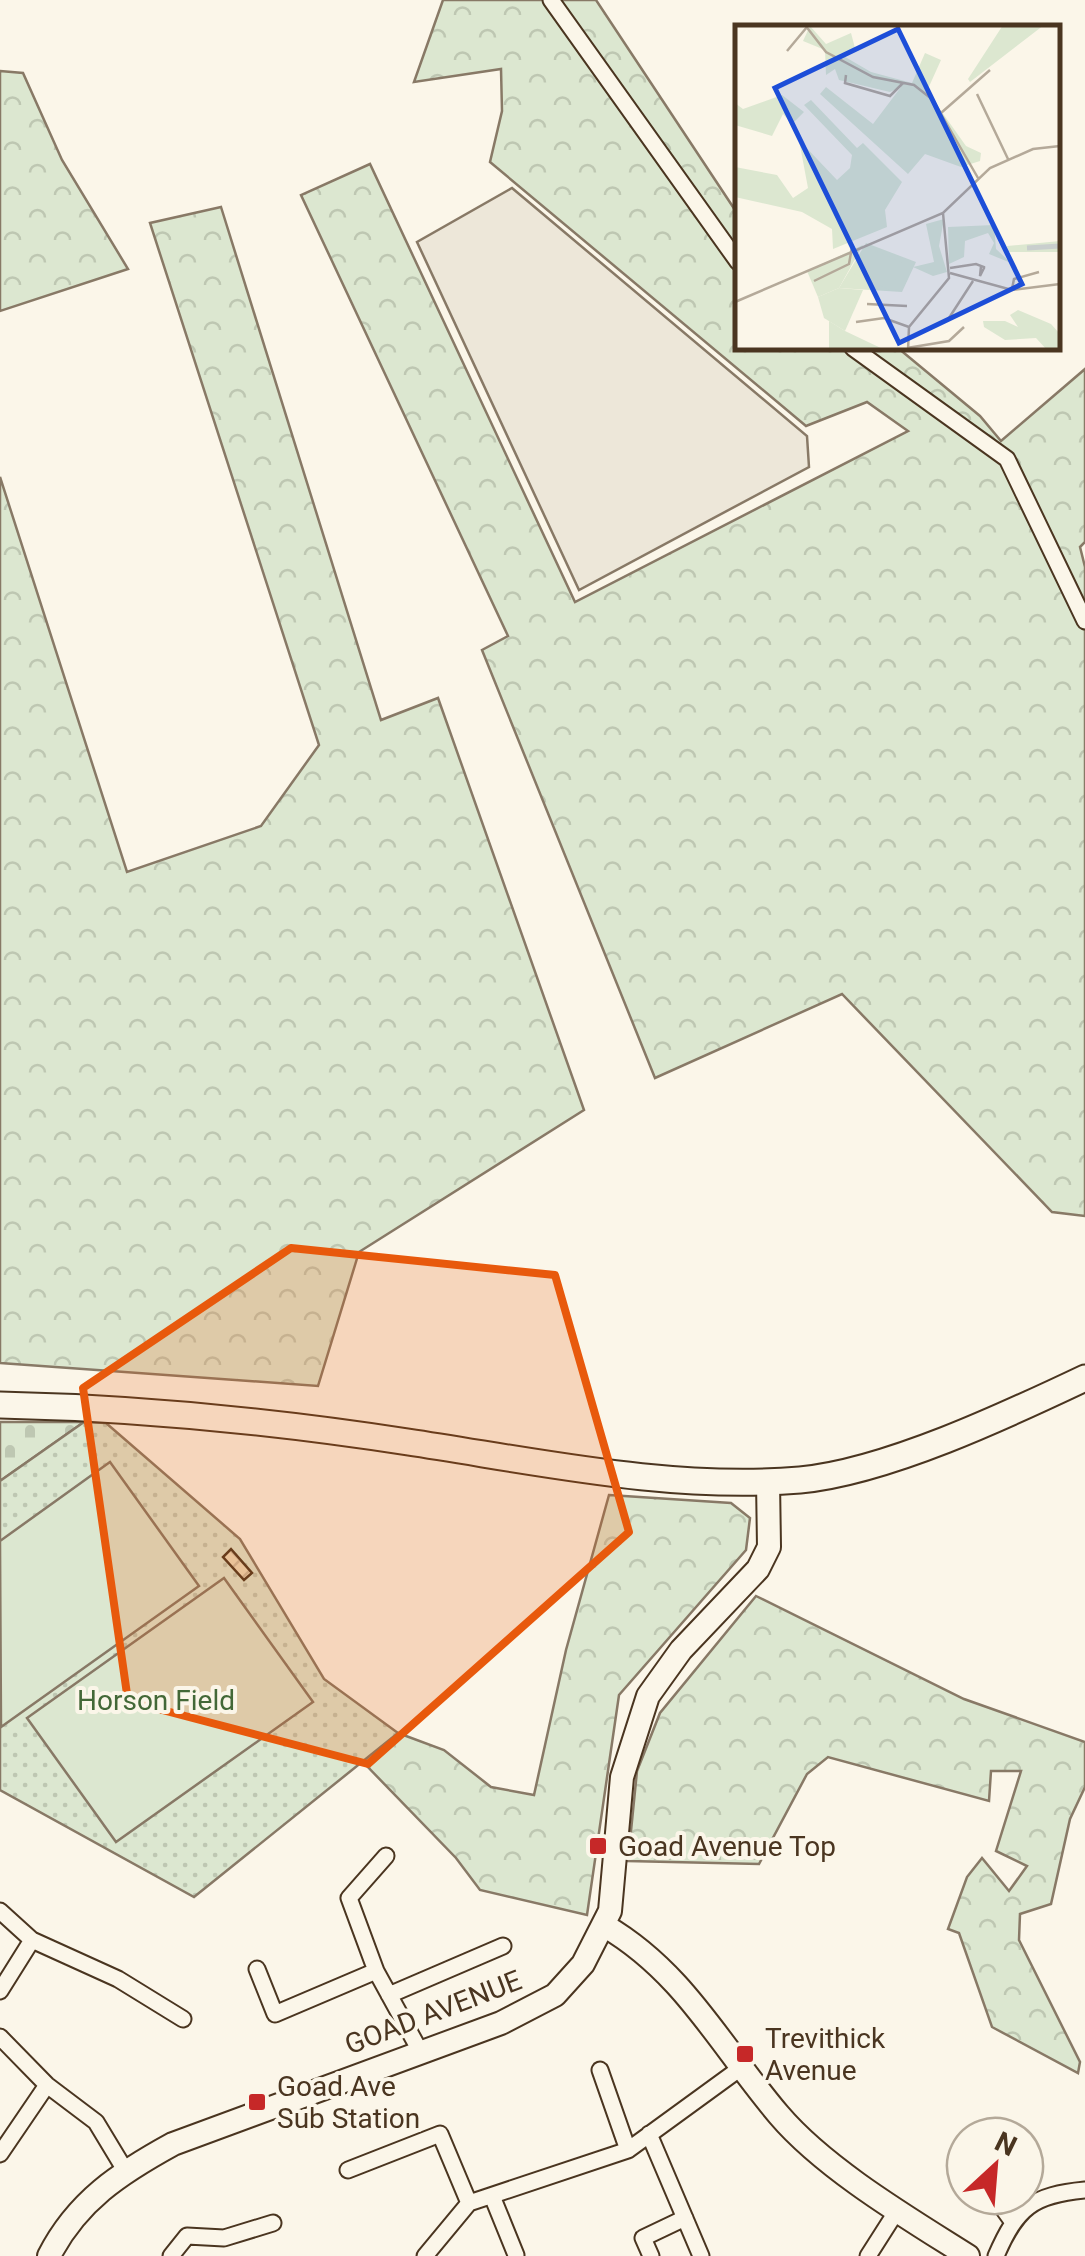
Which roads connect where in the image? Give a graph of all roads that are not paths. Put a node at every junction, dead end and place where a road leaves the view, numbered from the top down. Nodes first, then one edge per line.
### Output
1 (551, 0) edge
2 (735, 258) edge
3 (857, 350) edge
4 (1085, 621) edge
5 (1085, 1378) edge
6 (0, 1404) edge
7 (768, 1481) junction
8 (386, 1856) dead end
9 (0, 1910) edge
10 (604, 1926) junction
11 (32, 1940) junction
12 (503, 1946) dead end
13 (257, 1969) dead end
14 (376, 1971) junction
15 (0, 1991) edge
16 (389, 1995) junction
17 (183, 2019) dead end
18 (0, 2037) edge
19 (420, 2051) junction
20 (742, 2066) junction
21 (600, 2070) dead end
22 (47, 2085) junction
23 (650, 2134) junction
24 (628, 2150) junction
25 (0, 2154) edge
26 (125, 2170) junction
27 (348, 2170) dead end
28 (1085, 2190) edge
29 (492, 2196) junction
30 (469, 2203) junction
31 (898, 2209) junction
32 (1008, 2216) edge
33 (685, 2218) junction
34 (1012, 2222) junction
35 (273, 2223) dead end
36 (516, 2255) edge
37 (50, 2256) edge
38 (172, 2256) edge
39 (425, 2256) edge
40 (651, 2256) edge
41 (701, 2256) edge
42 (868, 2256) edge
43 (968, 2256) edge
44 (996, 2256) edge

1 - 2 street
3 - 4 street
5 - 7 main road
6 - 7 main road
7 - 10 street, GOAD AVENUE
8 - 14 street
9 - 11 street
10 - 19 street, GOAD AVENUE
10 - 20 street
11 - 15 street
11 - 17 street
12 - 16 street
13 - 14 street
14 - 16 street
16 - 19 street
18 - 22 street
19 - 26 street, GOAD AVENUE
20 - 23 street
20 - 31 street
21 - 24 street
22 - 25 street
22 - 26 street
23 - 24 street
23 - 33 street
24 - 29 street
26 - 37 street, GOAD AVENUE
27 - 30 street
28 - 34 street
29 - 30 street
29 - 36 street
30 - 39 street
31 - 42 street
31 - 43 street
32 - 34 street
33 - 40 street
33 - 41 street
34 - 44 street
35 - 38 street

